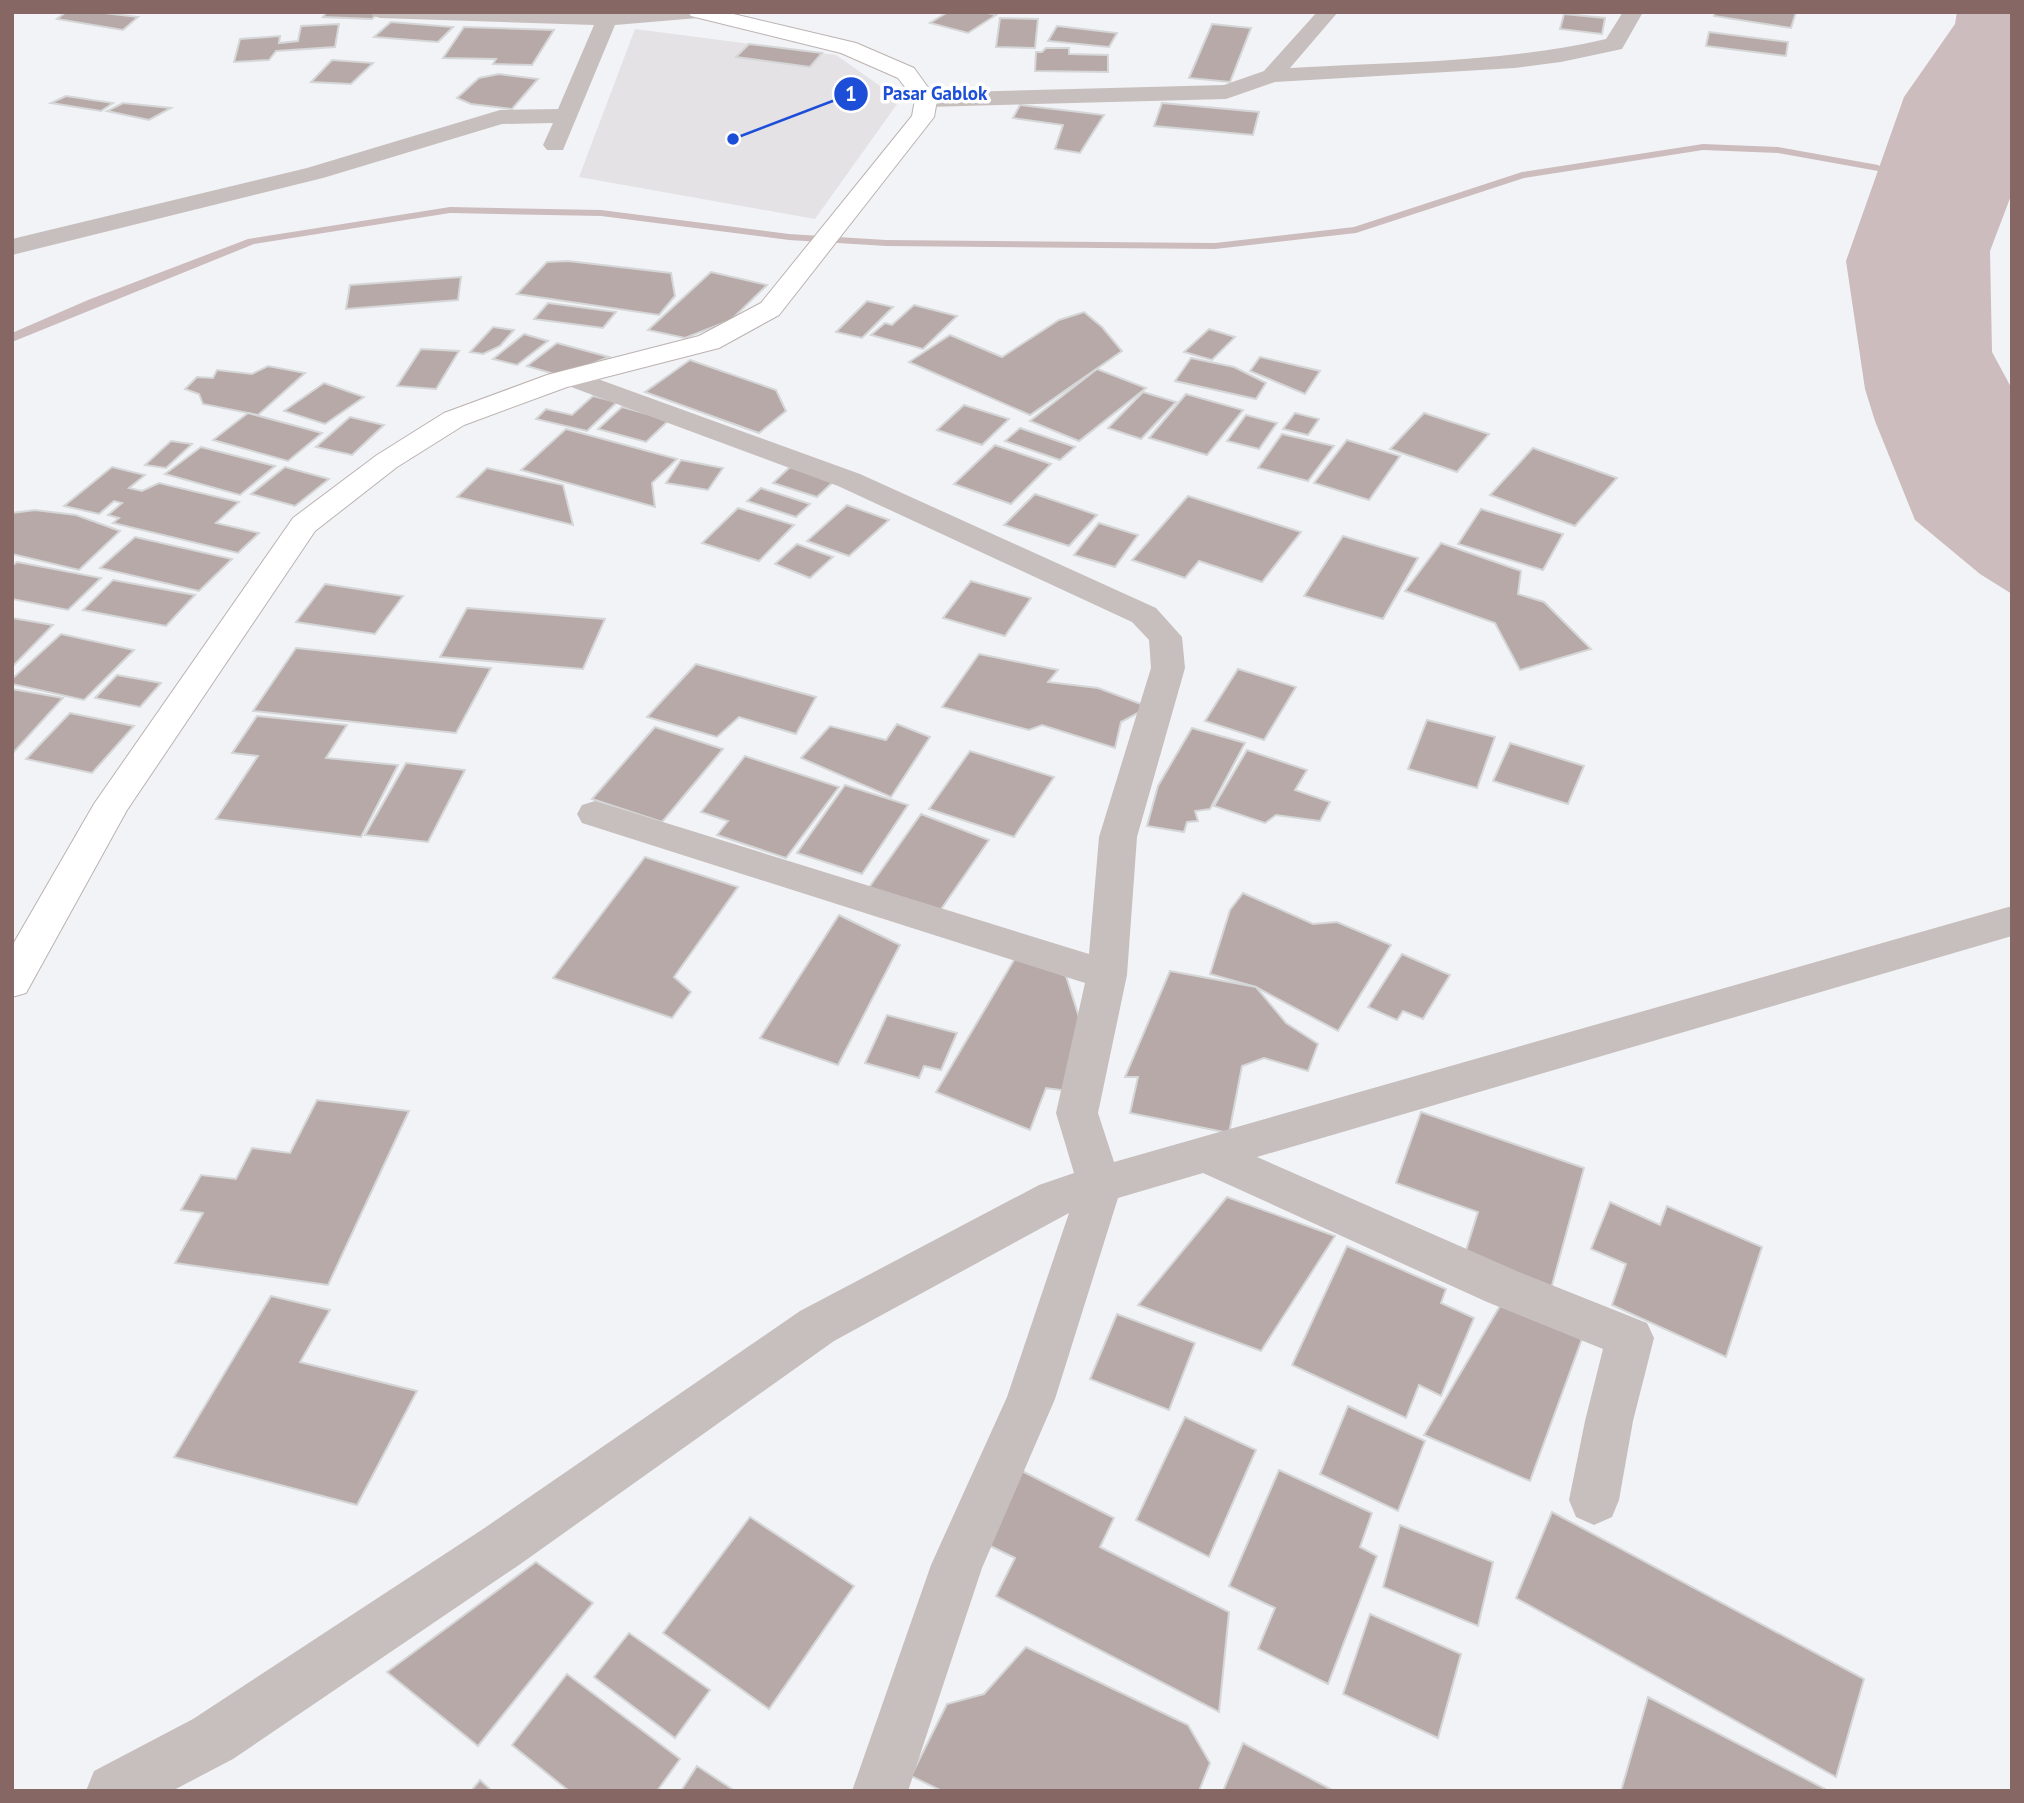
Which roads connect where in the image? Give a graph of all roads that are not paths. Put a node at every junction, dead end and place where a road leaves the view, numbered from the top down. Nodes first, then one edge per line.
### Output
1 (380, 12) edge
2 (698, 12) edge
3 (1328, 12) edge
4 (1633, 12) edge
5 (607, 19) junction
6 (1272, 76) junction
7 (926, 100) junction
8 (568, 116) junction
9 (555, 145) dead end
10 (12, 247) edge
11 (573, 377) junction
12 (596, 814) dead end
13 (2012, 921) edge
14 (1107, 975) junction
15 (12, 982) edge
16 (1206, 1154) junction
17 (1100, 1185) junction
18 (1594, 1500) dead end
19 (114, 1791) edge
20 (880, 1791) edge

1 - 5 street
2 - 5 street
2 - 7 main road
3 - 6 street
4 - 6 street
5 - 8 street
6 - 7 street
7 - 11 main road
8 - 9 street
8 - 10 street
11 - 14 street
11 - 15 main road
12 - 14 street
13 - 16 street
14 - 17 street
16 - 17 street
16 - 18 street
17 - 19 street
17 - 20 street

